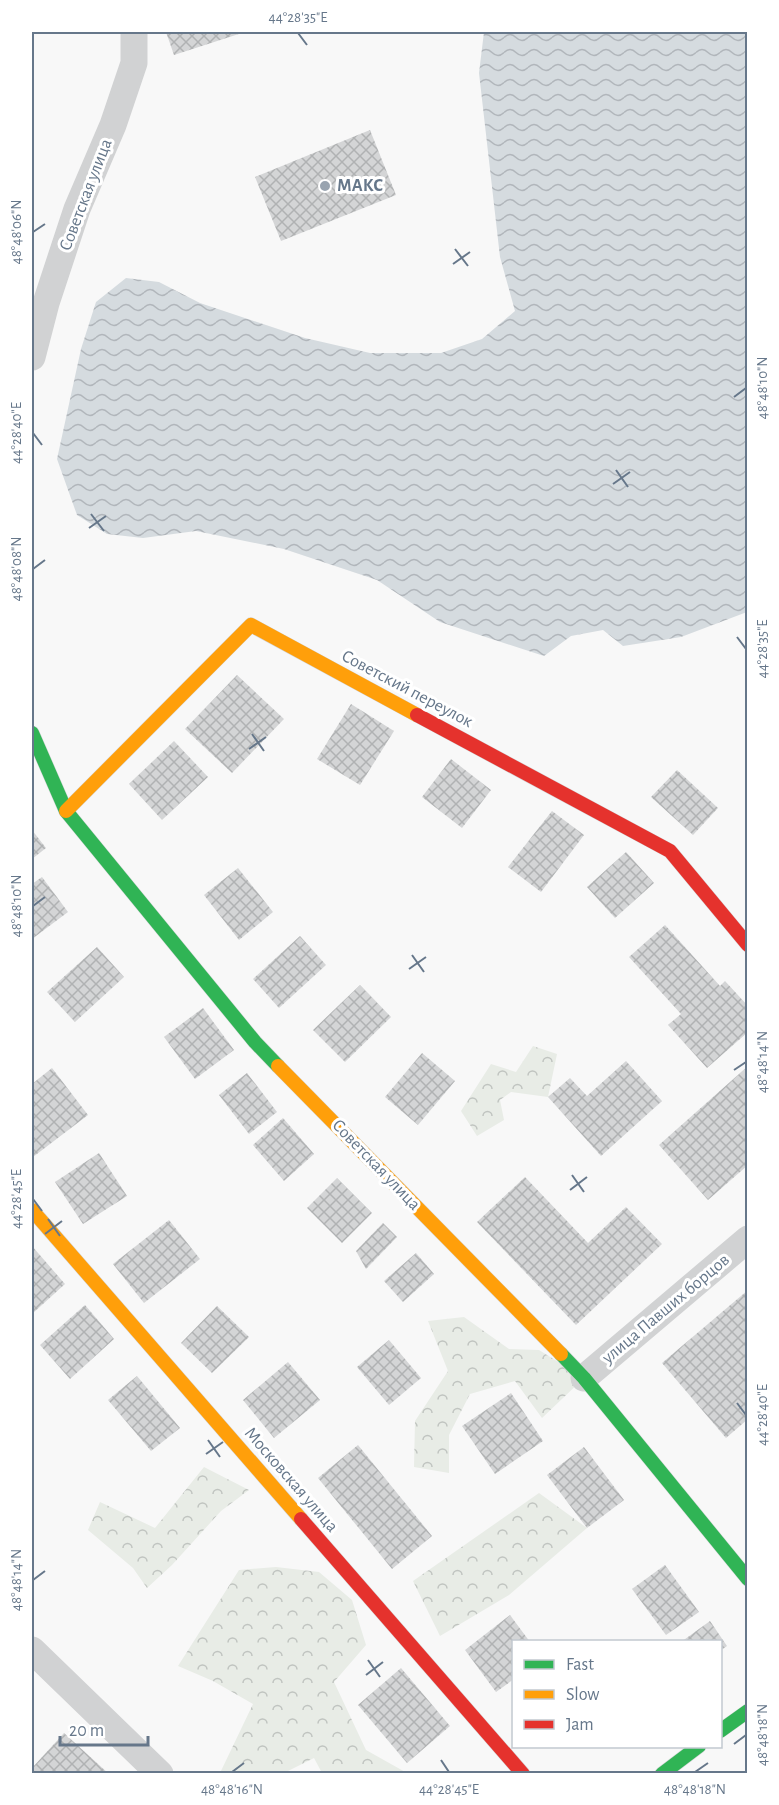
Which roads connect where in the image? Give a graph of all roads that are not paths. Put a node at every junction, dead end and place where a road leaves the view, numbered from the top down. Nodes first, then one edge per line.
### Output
1 (134, 32) edge
2 (32, 357) edge
3 (32, 733) edge
4 (66, 811) junction
5 (747, 945) edge
6 (32, 1210) edge
7 (747, 1239) edge
8 (584, 1378) junction
9 (747, 1579) edge
10 (32, 1650) edge
11 (747, 1711) edge
12 (722, 1730) edge
13 (696, 1748) edge
14 (160, 1773) edge
15 (523, 1773) edge
16 (662, 1773) edge

1 - 2 street, Советская улица
3 - 4 street, Советская улица
4 - 5 street, Советский переулок
4 - 8 street, Советская улица
6 - 15 street, Московская улица
7 - 8 street, улица Павших борцов
8 - 9 street, Советская улица
10 - 14 street
11 - 12 street
13 - 16 street

